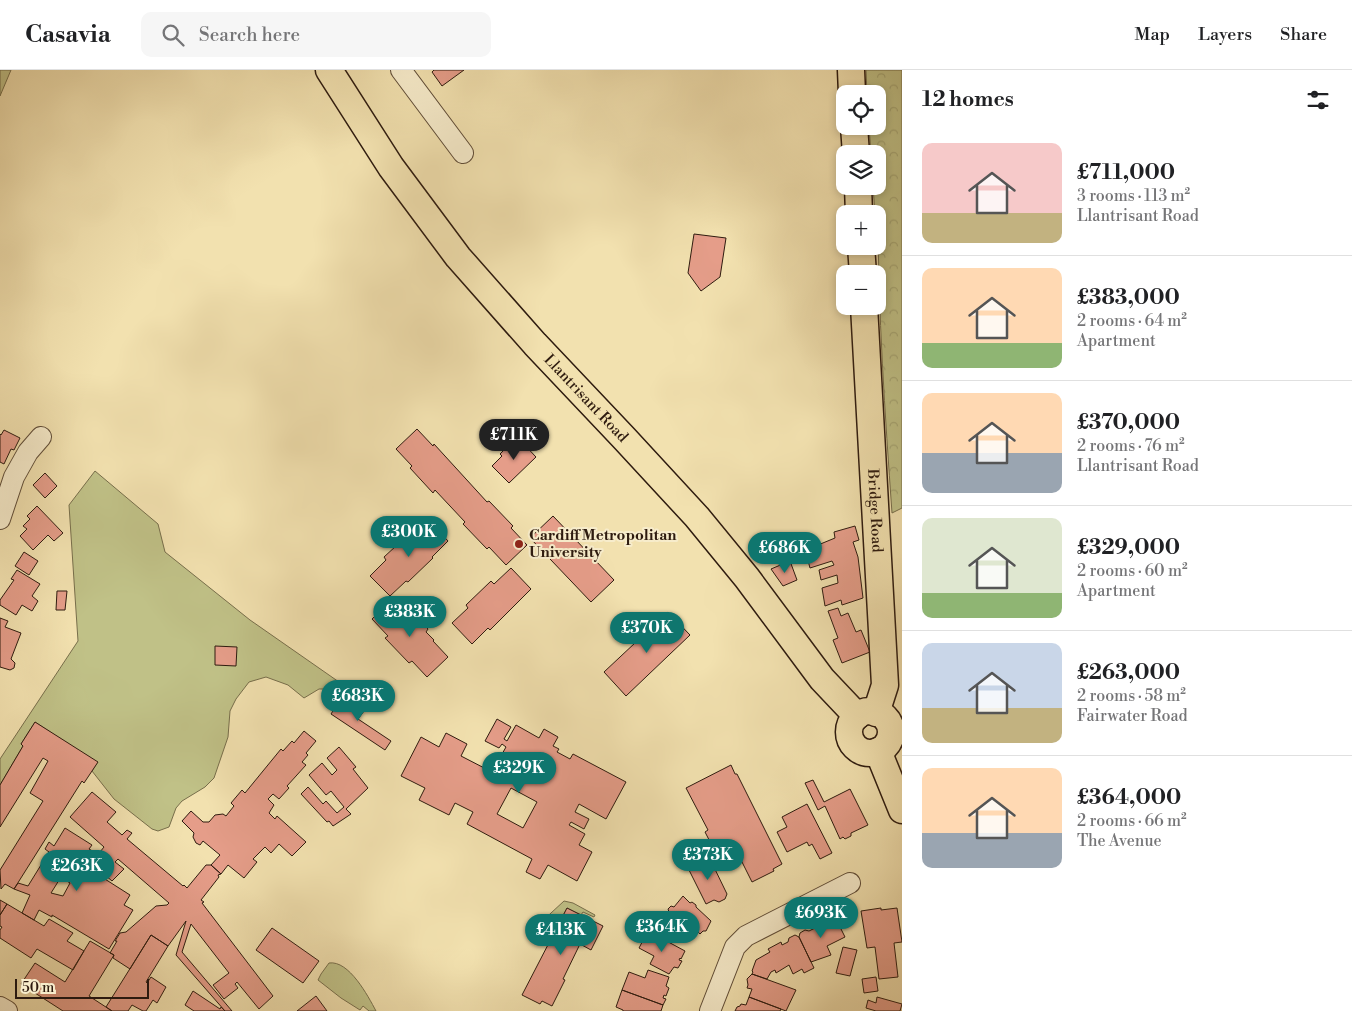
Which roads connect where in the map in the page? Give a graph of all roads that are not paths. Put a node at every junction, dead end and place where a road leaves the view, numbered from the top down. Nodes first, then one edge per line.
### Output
1 (329, 70) edge
2 (401, 70) edge
3 (851, 70) edge
4 (852, 85) edge
5 (463, 153) dead end
6 (864, 315) edge
7 (41, 437) dead end
8 (0, 519) edge
9 (866, 714) junction
10 (902, 810) edge
11 (850, 883) dead end
12 (0, 1007) edge
13 (7, 1011) edge
14 (710, 1011) edge

1 - 9 main road, Llantrisant Road
2 - 5 street
3 - 4 main road
6 - 9 main road, Bridge Road
7 - 8 street
9 - 10 main road, Llantrisant Road
11 - 14 street
12 - 13 street

